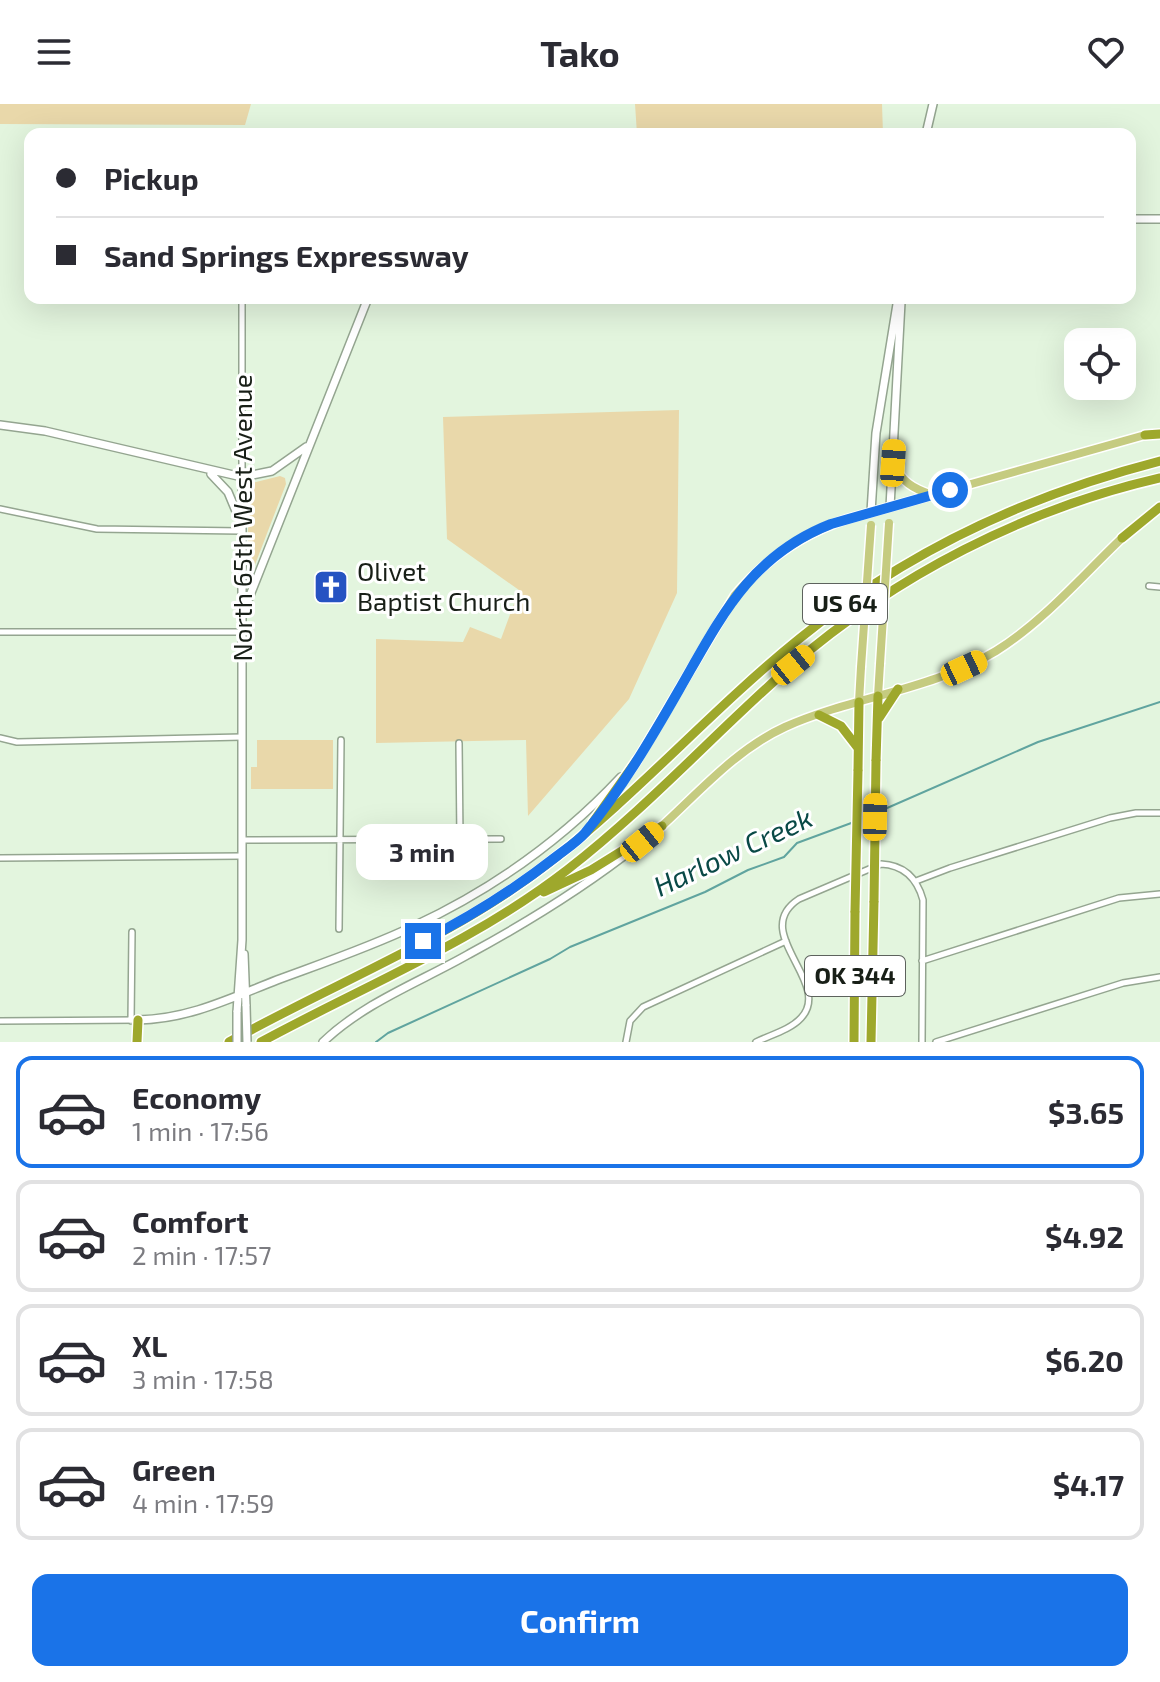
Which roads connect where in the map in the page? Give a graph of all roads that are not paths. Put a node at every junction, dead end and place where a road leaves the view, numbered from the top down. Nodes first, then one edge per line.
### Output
1 (933, 104) edge
2 (927, 128) edge
3 (1136, 219) edge
4 (1160, 219) edge
5 (242, 304) edge
6 (366, 304) edge
7 (899, 304) edge
8 (900, 304) edge
9 (0, 425) edge
10 (1160, 432) edge
11 (1145, 435) joint
12 (308, 446) junction
13 (1160, 461) edge
14 (893, 463) junction
15 (205, 470) junction
16 (242, 477) junction
17 (1160, 478) edge
18 (932, 495) junction
19 (890, 507) junction
20 (1160, 507) edge
21 (0, 509) edge
22 (871, 512) junction
23 (1160, 514) edge
24 (241, 531) junction
25 (1122, 538) junction
26 (1149, 586) dead end
27 (1160, 587) edge
28 (243, 614) junction
29 (0, 632) edge
30 (242, 632) junction
31 (898, 689) junction
32 (878, 696) junction
33 (859, 702) junction
34 (819, 715) junction
35 (877, 721) junction
36 (242, 737) junction
37 (0, 738) edge
38 (341, 740) dead end
39 (459, 743) dead end
40 (858, 748) junction
41 (637, 760) junction
42 (1160, 813) edge
43 (662, 826) junction
44 (584, 835) junction
45 (501, 839) dead end
46 (241, 840) junction
47 (460, 840) junction
48 (339, 841) junction
49 (242, 856) junction
50 (0, 858) edge
51 (915, 881) junction
52 (1160, 894) edge
53 (516, 905) junction
54 (339, 929) dead end
55 (132, 932) dead end
56 (242, 940) junction
57 (786, 941) junction
58 (922, 961) junction
59 (1160, 977) edge
60 (246, 992) junction
61 (236, 997) junction
62 (135, 1020) junction
63 (0, 1021) edge
64 (137, 1042) edge
65 (229, 1042) edge
66 (237, 1042) edge
67 (247, 1042) edge
68 (261, 1042) edge
69 (323, 1042) edge
70 (626, 1042) edge
71 (756, 1042) edge
72 (854, 1042) edge
73 (871, 1042) edge
74 (922, 1042) edge
75 (936, 1042) edge

1 - 2 street
3 - 4 street
5 - 16 street, North 65th West Avenue
6 - 12 street
7 - 22 street
8 - 14 street
9 - 15 street
10 - 11 highway
11 - 18 main road
12 - 16 street
12 - 28 street
13 - 44 highway, US 64
14 - 18 main road
14 - 19 street
15 - 16 street
15 - 24 street
16 - 24 street, North 65th West Avenue
17 - 53 highway, US 64
18 - 19 main road
19 - 22 main road
19 - 32 main road, OK 344, bridge
20 - 25 highway
21 - 24 street
22 - 33 main road, OK 344, bridge
22 - 41 main road
23 - 25 street
24 - 28 street, North 65th West Avenue
25 - 31 main road
26 - 27 street
28 - 30 street, North 65th West Avenue
29 - 30 street
30 - 36 street, North 65th West Avenue
31 - 32 main road
31 - 35 highway
32 - 33 main road
32 - 35 highway, OK 344
33 - 34 main road
33 - 40 highway, OK 344
34 - 40 highway
34 - 43 main road
35 - 73 highway, OK 344, bridge
36 - 37 street
36 - 46 street, North 65th West Avenue
38 - 48 street
39 - 47 street
40 - 72 highway, OK 344, bridge
41 - 44 highway
41 - 60 street
42 - 51 street
43 - 53 highway
43 - 69 street
44 - 65 highway, US 64
45 - 47 street
46 - 48 street
46 - 49 street, North 65th West Avenue
47 - 48 street
48 - 54 street
49 - 50 street
49 - 56 street, North 65th West Avenue
51 - 57 street
51 - 58 street
52 - 58 street
53 - 68 highway, US 64
55 - 62 street
56 - 60 street
56 - 61 street
57 - 70 street
57 - 71 street
58 - 74 street
59 - 75 street
60 - 61 street
60 - 67 street, bridge
61 - 62 street
61 - 66 street, bridge
62 - 63 street
62 - 64 highway

